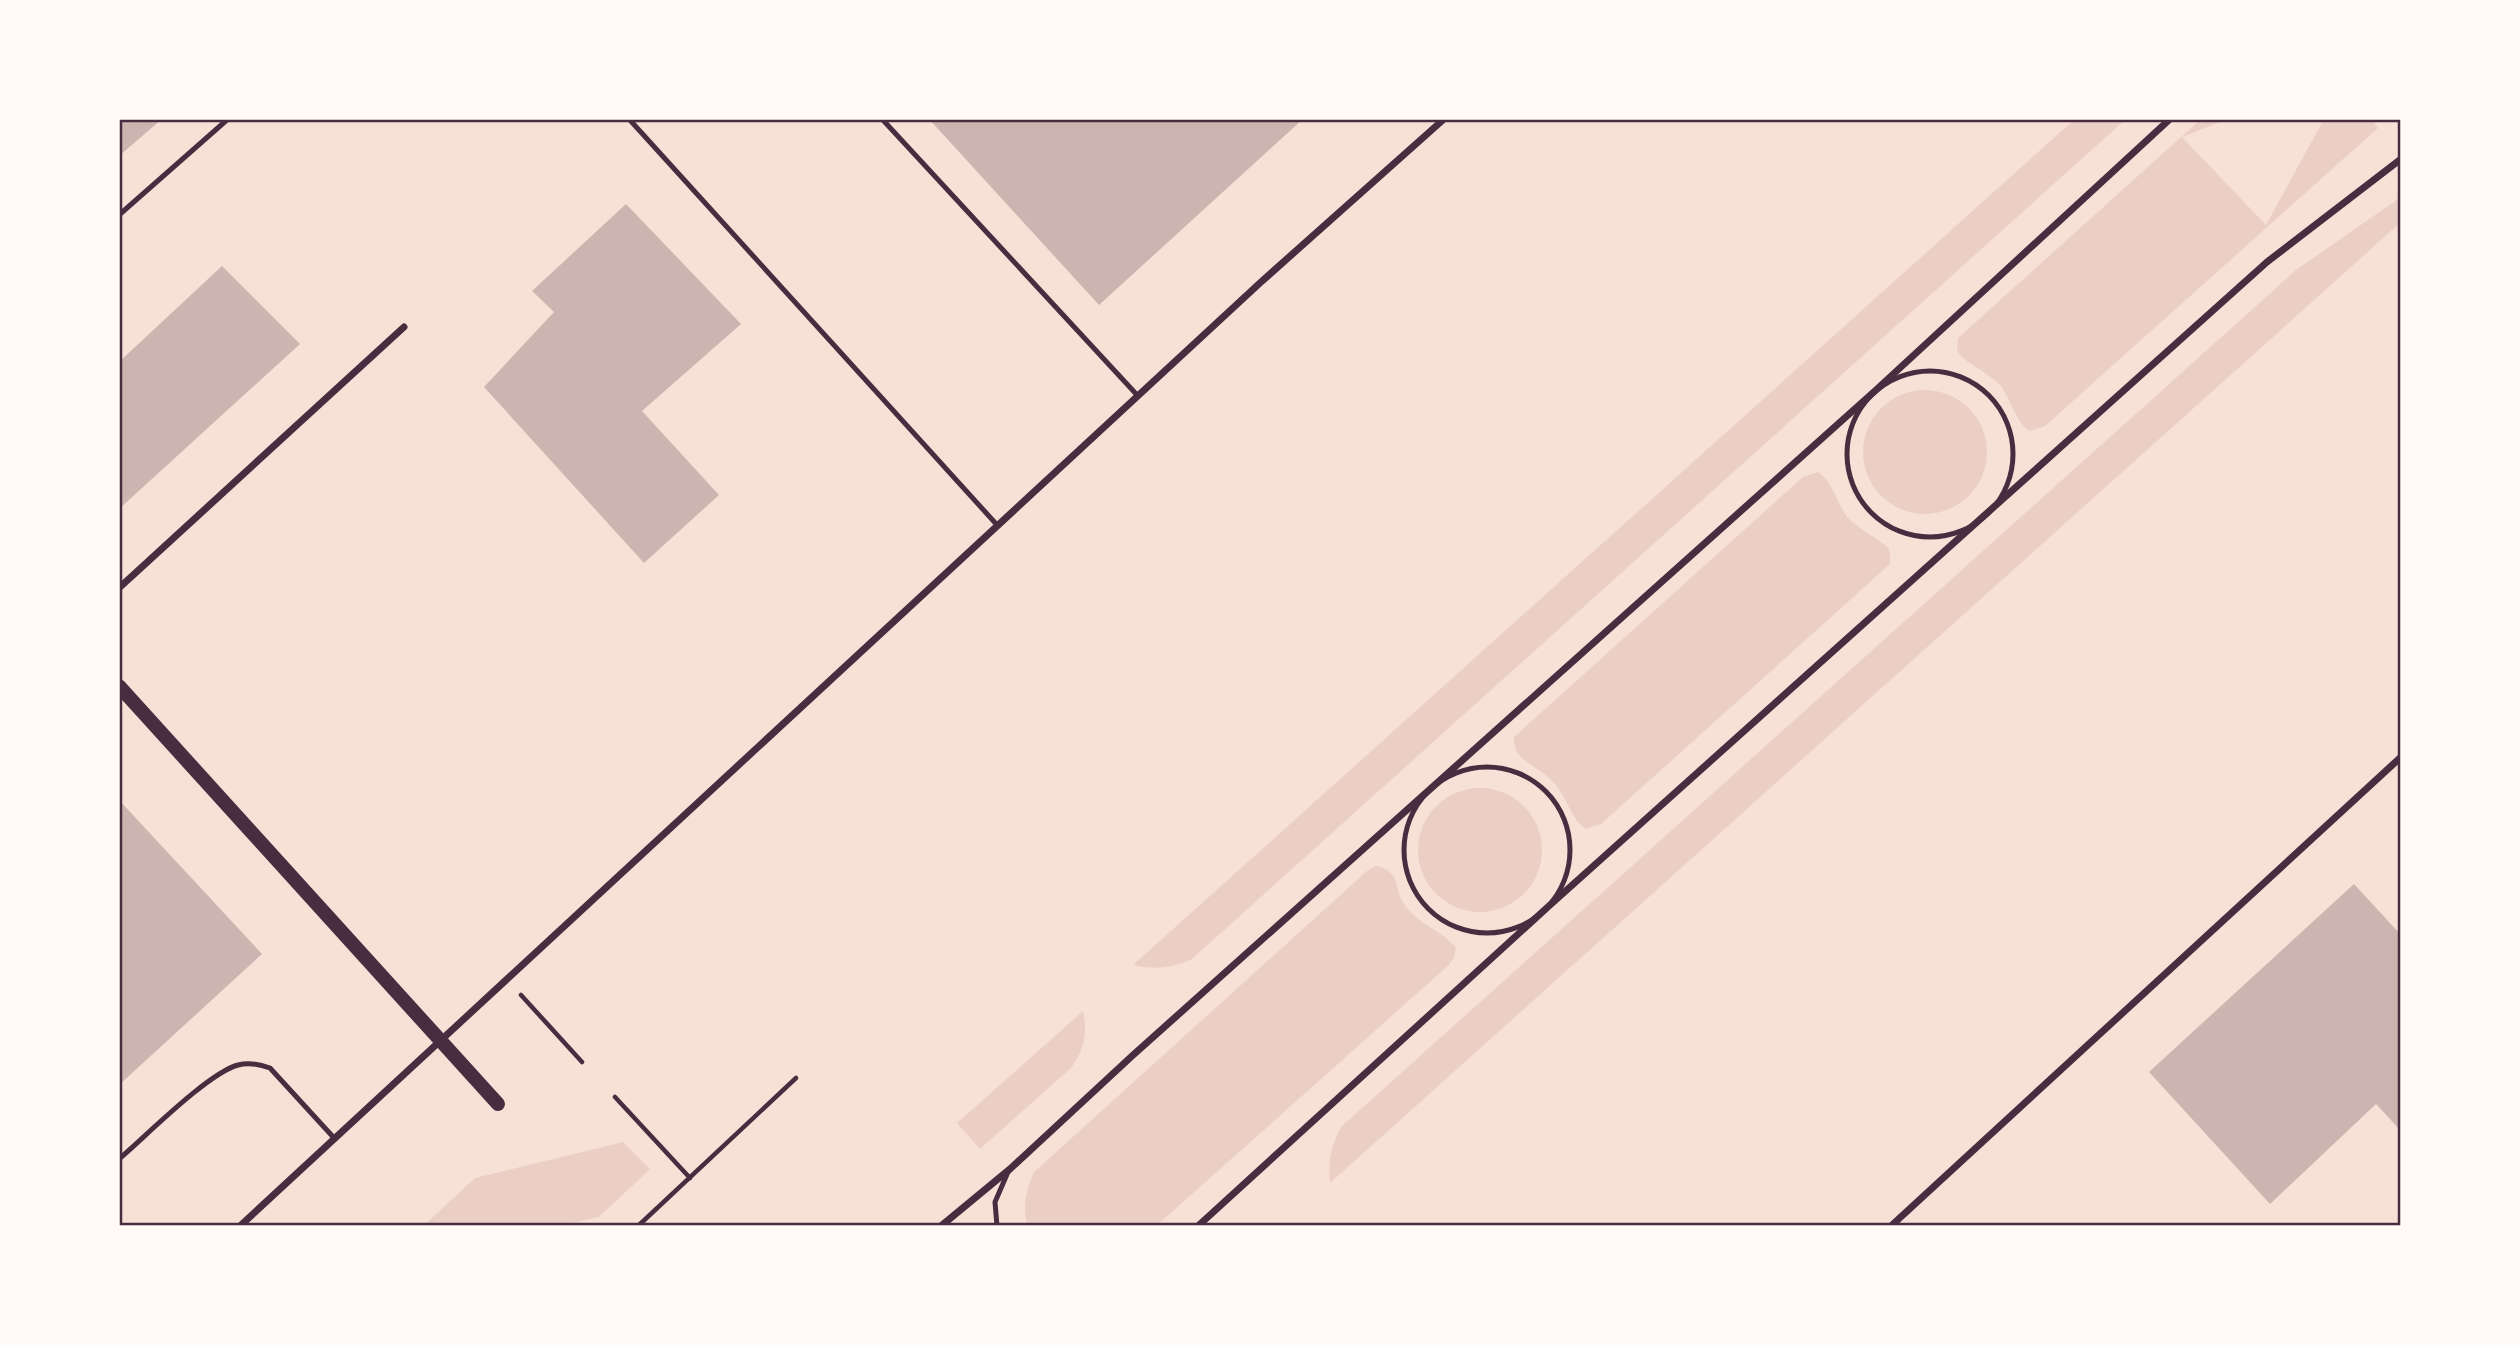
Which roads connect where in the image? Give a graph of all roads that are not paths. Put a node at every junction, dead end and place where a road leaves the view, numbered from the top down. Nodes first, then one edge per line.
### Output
1 (228, 119) edge
2 (629, 119) edge
3 (882, 119) edge
4 (1444, 119) edge
5 (2170, 119) edge
6 (2401, 159) edge
7 (119, 215) edge
8 (404, 327) dead end
9 (1876, 390) junction
10 (1138, 396) junction
11 (1991, 511) junction
12 (998, 526) junction
13 (119, 588) edge
14 (119, 686) edge
15 (2401, 757) edge
16 (1437, 783) junction
17 (1550, 905) junction
18 (440, 1043) junction
19 (498, 1104) dead end
20 (335, 1139) junction
21 (119, 1159) edge
22 (1010, 1169) junction
23 (240, 1226) edge
24 (941, 1226) edge
25 (997, 1226) edge
26 (1198, 1226) edge
27 (1891, 1226) edge

1 - 7 lane
2 - 12 lane
3 - 10 lane
4 - 10 street
5 - 9 street
6 - 11 street
8 - 13 street
9 - 11 lane
9 - 11 lane
9 - 16 street
10 - 12 street
11 - 17 street
12 - 18 street
14 - 18 main road
15 - 27 street
16 - 17 lane
16 - 17 lane
16 - 22 street
17 - 26 street
18 - 19 main road
18 - 20 street
20 - 21 lane
20 - 23 street
22 - 24 street
22 - 25 lane

